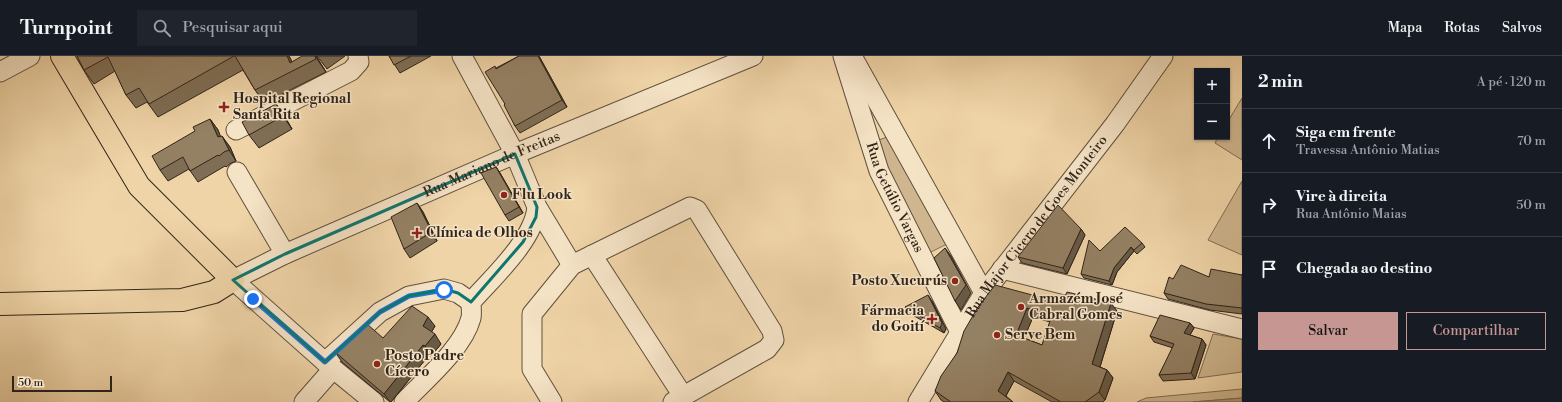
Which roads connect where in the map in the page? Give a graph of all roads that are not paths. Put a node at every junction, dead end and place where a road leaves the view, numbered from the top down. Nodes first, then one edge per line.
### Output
1 (30, 56) edge
2 (62, 56) edge
3 (358, 56) edge
4 (462, 56) edge
5 (753, 56) edge
6 (843, 56) edge
7 (852, 56) edge
8 (1162, 56) edge
9 (0, 72) edge
10 (888, 122) junction
11 (236, 130) dead end
12 (866, 131) junction
13 (515, 154) junction
14 (237, 172) dead end
15 (537, 207) junction
16 (285, 254) junction
17 (592, 255) junction
18 (572, 264) junction
19 (1002, 269) junction
20 (233, 280) junction
21 (984, 293) junction
22 (471, 302) junction
23 (0, 304) edge
24 (1242, 329) edge
25 (960, 332) junction
26 (329, 366) junction
27 (678, 399) edge
28 (304, 402) edge
29 (374, 402) edge
30 (404, 402) edge
31 (552, 402) edge
32 (918, 402) edge

1 - 9 street
2 - 20 main road
3 - 11 street
4 - 13 street
5 - 13 street, Rua Mariano de Freitas
6 - 12 street, Rua Getúlio Vargas
7 - 10 street, Rua Getúlio Vargas
8 - 19 street, Rua Major Cicero de Goes Monteiro
10 - 12 street
10 - 21 street, Rua Getúlio Vargas
12 - 25 street, Rua Getúlio Vargas
13 - 15 street
13 - 16 street, Rua Mariano de Freitas
14 - 16 street
15 - 18 street
15 - 22 street
16 - 20 street, Rua Mariano de Freitas
17 - 18 street
17 - 27 street
17 - 27 street
18 - 31 street
19 - 21 street, Rua Major Cicero de Goes Monteiro
19 - 24 street
20 - 23 main road
20 - 26 street
21 - 25 street, Rua Major Cicero de Goes Monteiro
22 - 26 street
22 - 30 street
25 - 32 street, Rua Major Cicero de Goes Monteiro
26 - 28 street
26 - 29 street

